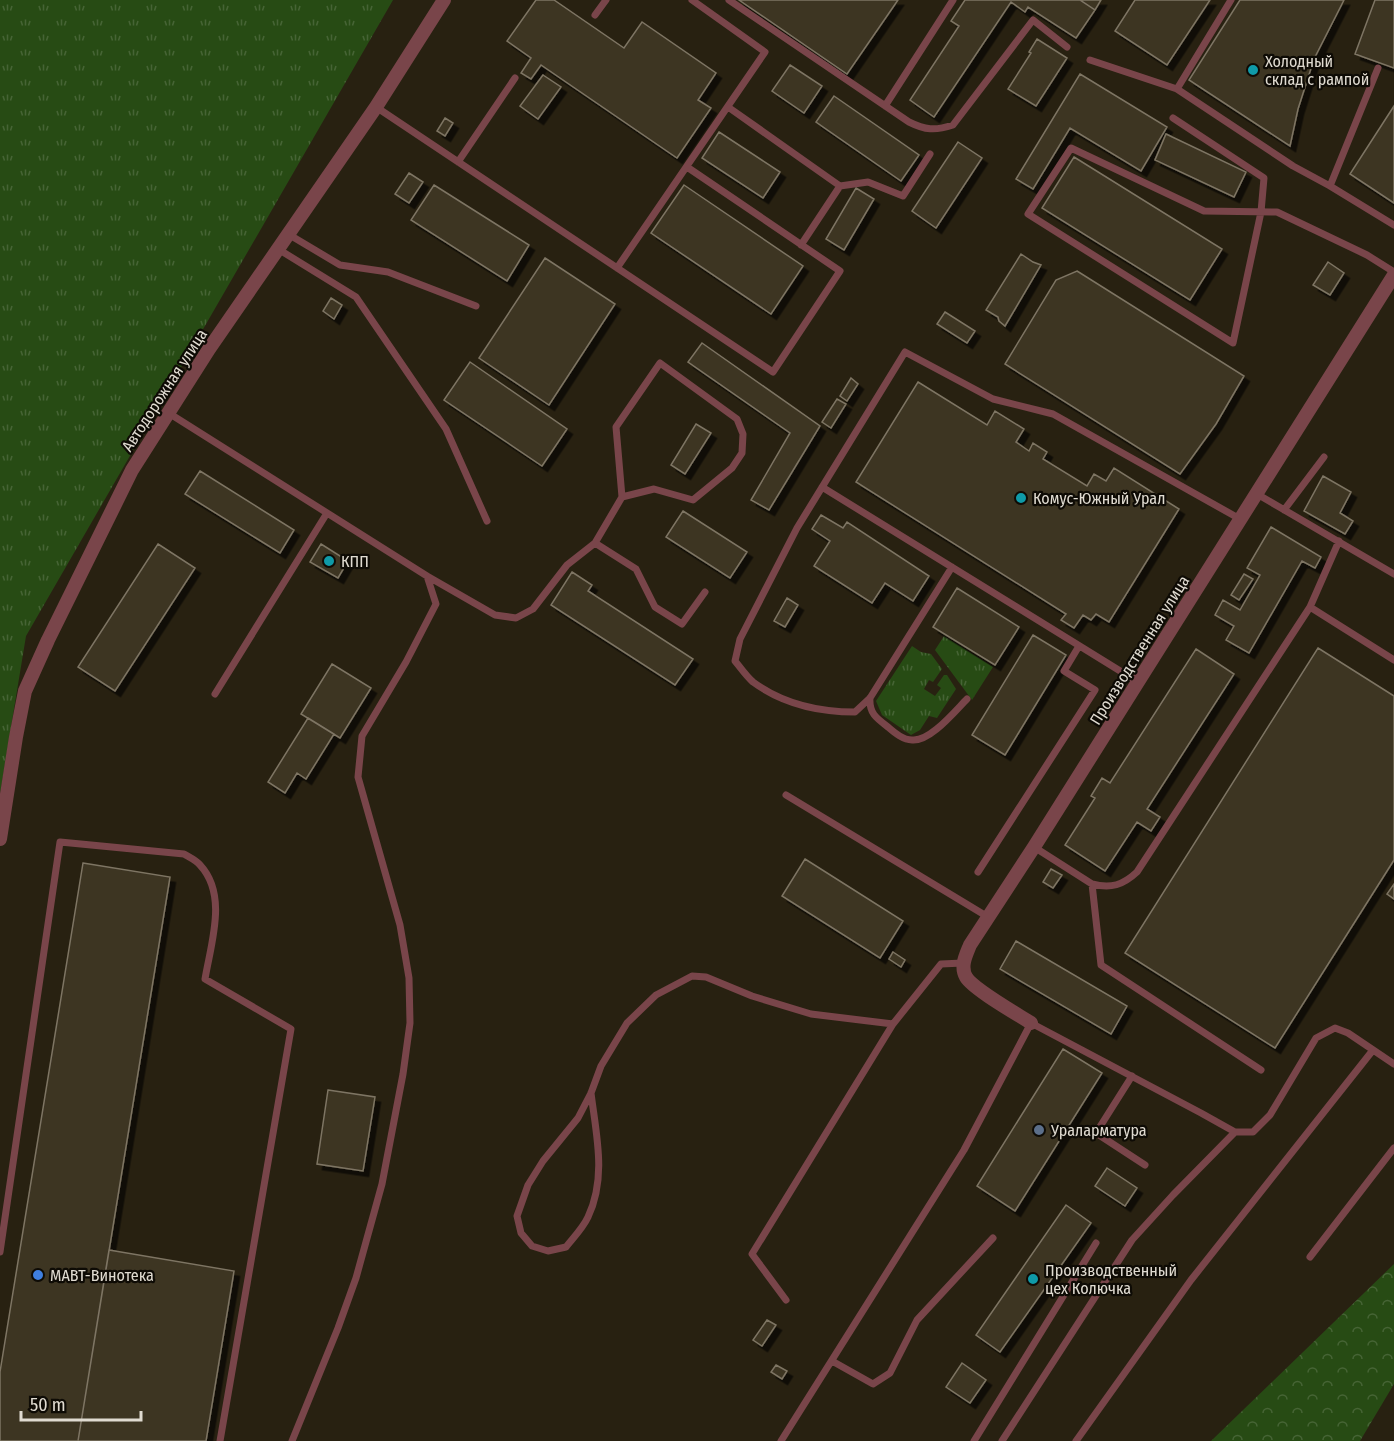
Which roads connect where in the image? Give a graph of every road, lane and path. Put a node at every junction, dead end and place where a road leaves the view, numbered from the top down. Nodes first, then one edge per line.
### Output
1 (444, 0) edge
2 (606, 0) edge
3 (692, 0) edge
4 (729, 0) edge
5 (953, 0) edge
6 (1231, 0) edge
7 (595, 15) dead end
8 (1067, 47) dead end
9 (1090, 60) dead end
10 (1378, 68) dead end
11 (515, 78) dead end
12 (1177, 89) junction
13 (885, 106) junction
14 (376, 107) junction
15 (728, 107) junction
16 (1173, 118) dead end
17 (930, 154) dead end
18 (458, 162) junction
19 (687, 166) junction
20 (840, 186) junction
21 (1330, 186) junction
22 (1261, 212) junction
23 (1394, 225) edge
24 (288, 234) junction
25 (801, 245) junction
26 (278, 249) junction
27 (617, 268) junction
28 (1394, 274) edge
29 (476, 306) dead end
30 (167, 412) junction
31 (1324, 457) dead end
32 (822, 487) junction
33 (1257, 494) junction
34 (622, 497) junction
35 (1284, 510) junction
36 (327, 513) junction
37 (1240, 519) junction
38 (487, 521) dead end
39 (1339, 542) junction
40 (595, 543) junction
41 (951, 567) junction
42 (1394, 574) edge
43 (427, 576) junction
44 (705, 592) dead end
45 (1310, 607) junction
46 (1079, 646) junction
47 (1394, 660) edge
48 (1138, 682) junction
49 (215, 694) dead end
50 (870, 698) junction
51 (967, 699) dead end
52 (786, 795) dead end
53 (0, 839) edge
54 (1034, 847) junction
55 (978, 872) dead end
56 (1092, 884) junction
57 (988, 917) junction
58 (963, 963) junction
59 (1031, 1023) junction
60 (893, 1024) junction
61 (1373, 1050) junction
62 (1394, 1064) edge
63 (1261, 1070) dead end
64 (1132, 1076) junction
65 (591, 1093) junction
66 (1235, 1132) junction
67 (1394, 1148) edge
68 (1145, 1166) dead end
69 (993, 1238) dead end
70 (1096, 1244) dead end
71 (0, 1252) edge
72 (1310, 1257) dead end
73 (786, 1300) dead end
74 (832, 1361) junction
75 (220, 1441) edge
76 (292, 1441) edge
77 (781, 1441) edge
78 (974, 1441) edge
79 (1002, 1441) edge
80 (1076, 1441) edge

1 - 14 street, Автодорожная улица
2 - 7 lane
3 - 15 lane
4 - 13 lane
5 - 13 lane
6 - 12 lane
8 - 13 lane
9 - 12 lane
10 - 21 lane
11 - 18 lane
12 - 21 lane
14 - 18 lane
14 - 24 street, Автодорожная улица
15 - 19 lane
15 - 20 lane
16 - 22 lane
17 - 20 lane
18 - 27 lane
19 - 25 lane
19 - 27 lane
20 - 25 lane
21 - 23 lane
22 - 22 lane
22 - 28 lane
24 - 26 street, Автодорожная улица
24 - 29 lane
25 - 27 lane
26 - 30 street, Автодорожная улица
26 - 38 lane
28 - 33 street, Производственная улица
30 - 36 lane
30 - 53 street, Автодорожная улица
31 - 35 lane
32 - 37 lane
32 - 41 lane
32 - 50 lane
33 - 35 lane
33 - 37 street, Производственная улица
34 - 34 lane
34 - 40 lane
35 - 39 lane
36 - 43 lane
36 - 49 lane
37 - 48 street, Производственная улица
39 - 42 lane
39 - 45 lane
40 - 43 lane
40 - 44 lane
41 - 46 lane
41 - 50 lane
43 - 76 lane
45 - 47 lane
45 - 56 lane
46 - 48 lane
46 - 55 lane
48 - 54 street, Производственная улица
50 - 51 lane
52 - 57 lane
54 - 56 lane
54 - 57 street, Производственная улица
56 - 63 lane
57 - 58 street, Производственная улица
58 - 59 street
58 - 60 lane
59 - 64 lane
59 - 74 lane
60 - 65 lane
60 - 73 lane
61 - 62 lane
61 - 66 lane
61 - 80 lane
64 - 66 lane
64 - 68 lane
65 - 65 lane
66 - 79 lane
67 - 72 lane
69 - 74 lane
70 - 78 lane
71 - 75 lane
74 - 77 lane

